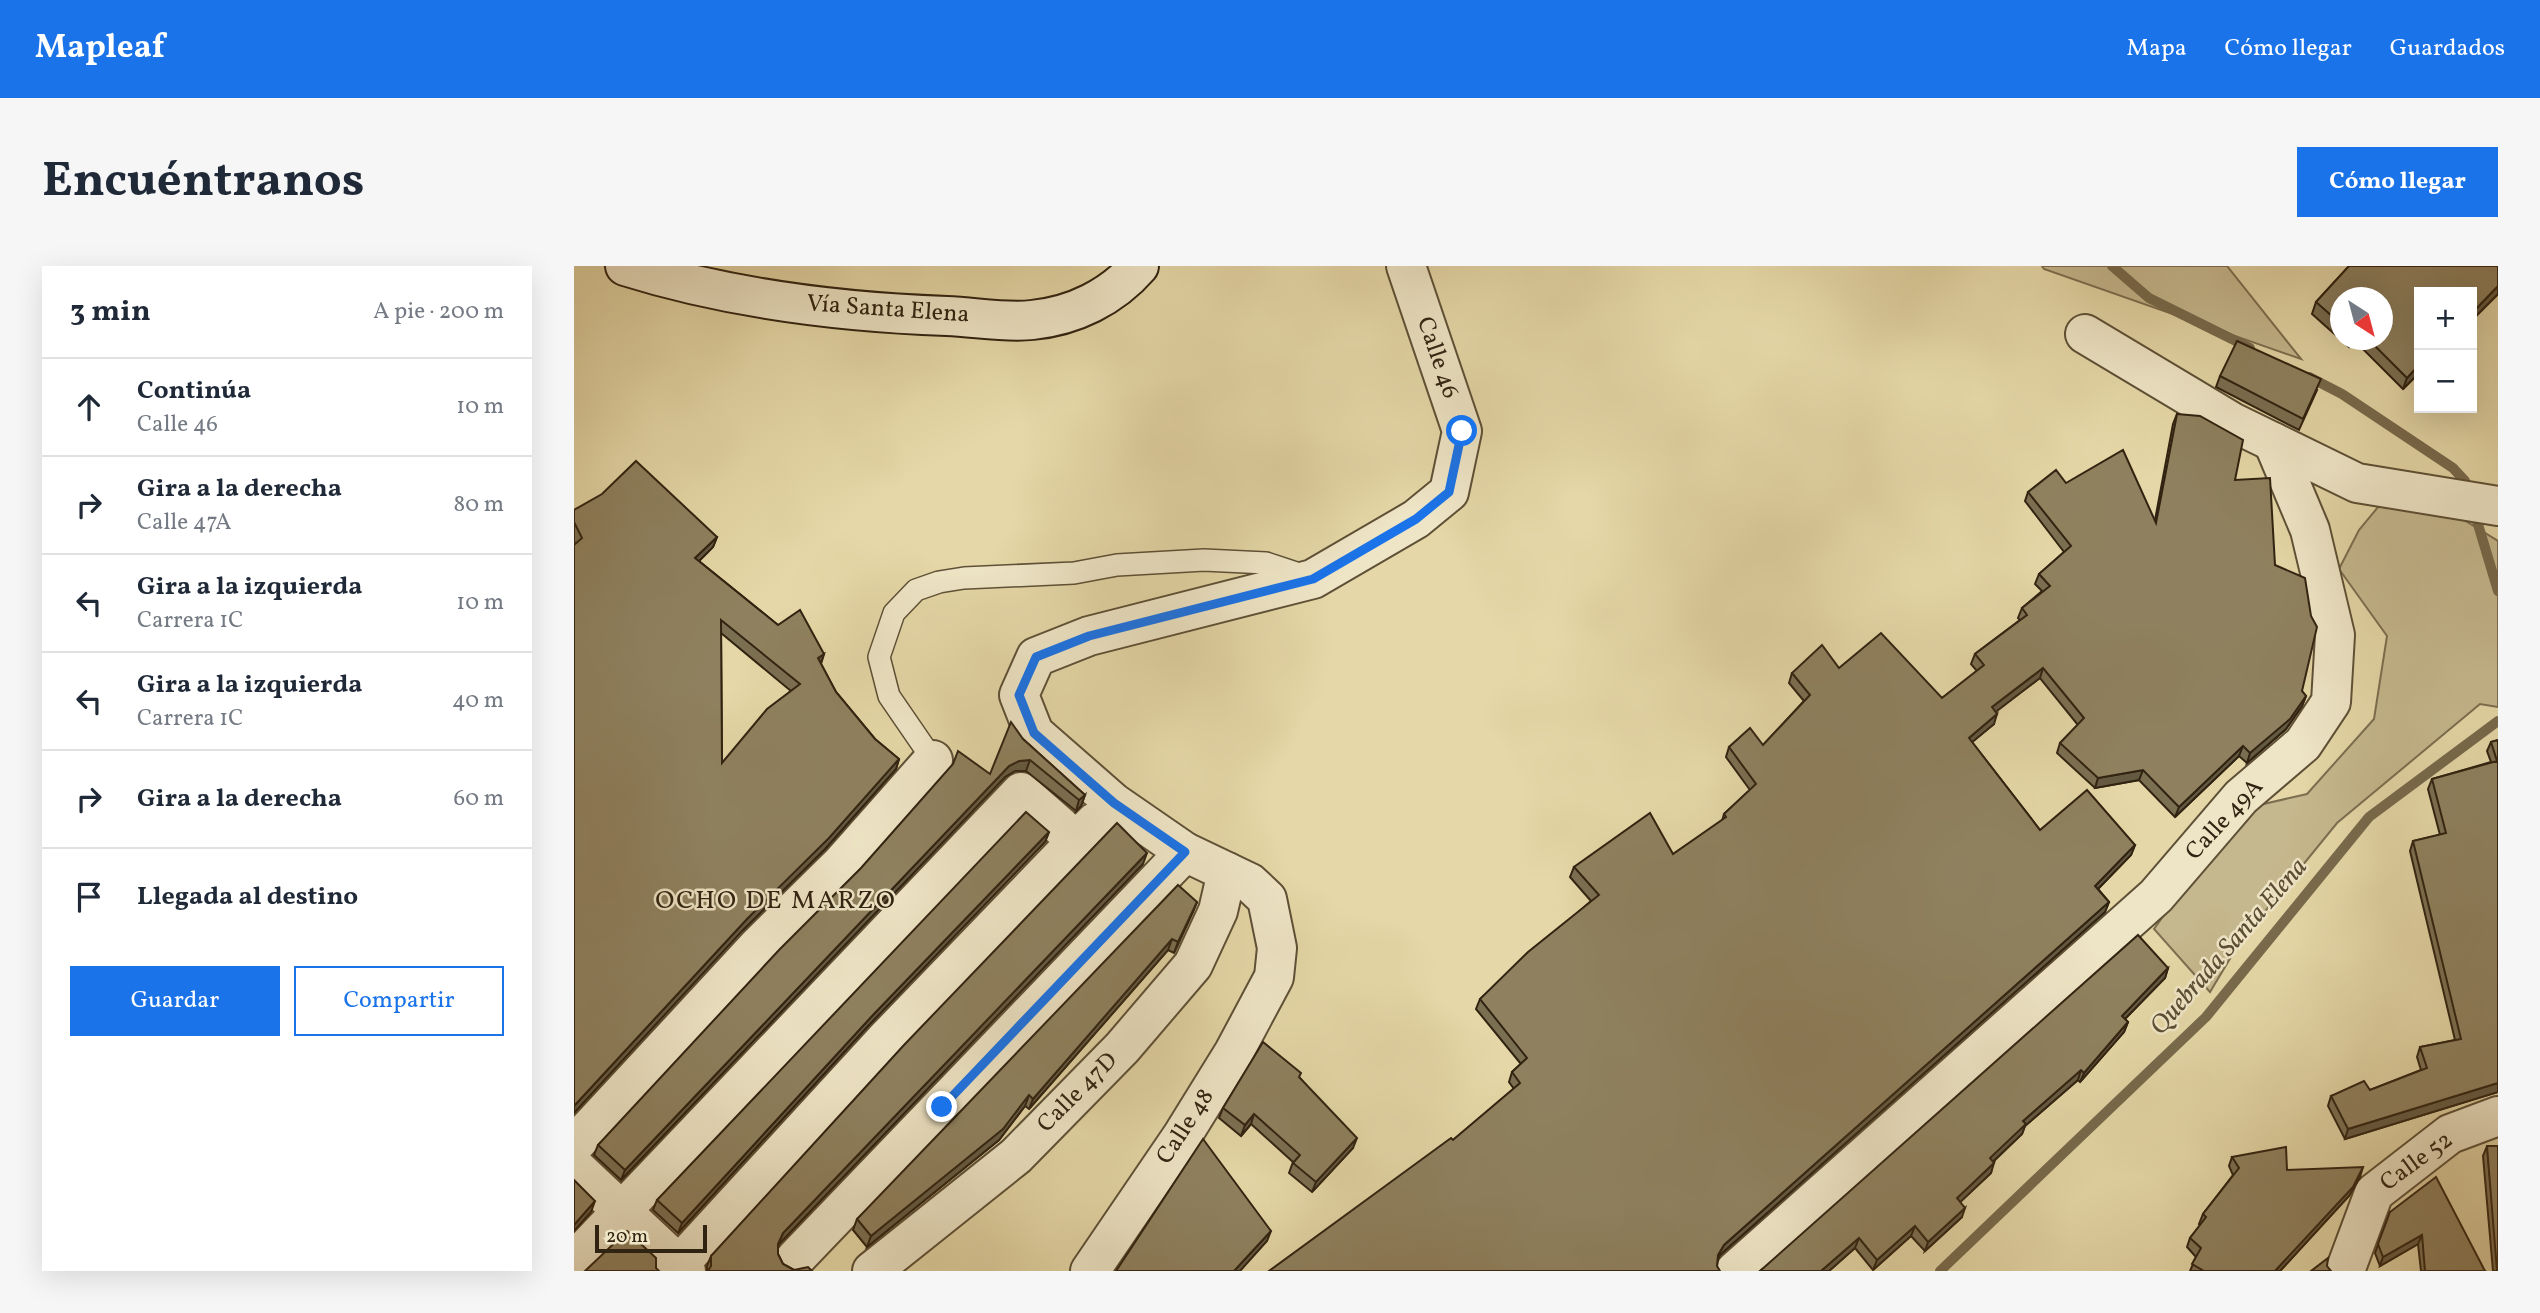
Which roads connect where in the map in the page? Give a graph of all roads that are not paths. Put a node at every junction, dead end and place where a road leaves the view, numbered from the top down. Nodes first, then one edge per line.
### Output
1 (625, 266) edge
2 (1139, 266) edge
3 (1406, 266) edge
4 (2085, 334) dead end
5 (2273, 442) junction
6 (2495, 505) edge
7 (1313, 579) junction
8 (933, 760) joint
9 (1114, 803) junction
10 (1077, 841) junction
11 (1185, 852) junction
12 (1227, 872) junction
13 (2498, 1116) edge
14 (574, 1145) edge
15 (574, 1166) edge
16 (622, 1211) junction
17 (795, 1259) dead end
18 (574, 1261) edge
19 (679, 1269) edge
20 (872, 1271) edge
21 (1090, 1271) edge
22 (1735, 1271) edge
23 (2345, 1271) edge

1 - 2 street, Vía Santa Elena
3 - 7 street, Calle 46
4 - 5 street
5 - 6 street
5 - 22 street, Calle 49A
7 - 8 lane
7 - 9 street
8 - 14 street
9 - 10 street
9 - 11 street
10 - 16 street
10 - 19 street
11 - 12 street
11 - 17 street
12 - 20 street, Calle 47D
12 - 21 street, Calle 48
13 - 23 street, Calle 52
15 - 16 street
16 - 18 street
16 - 19 street

